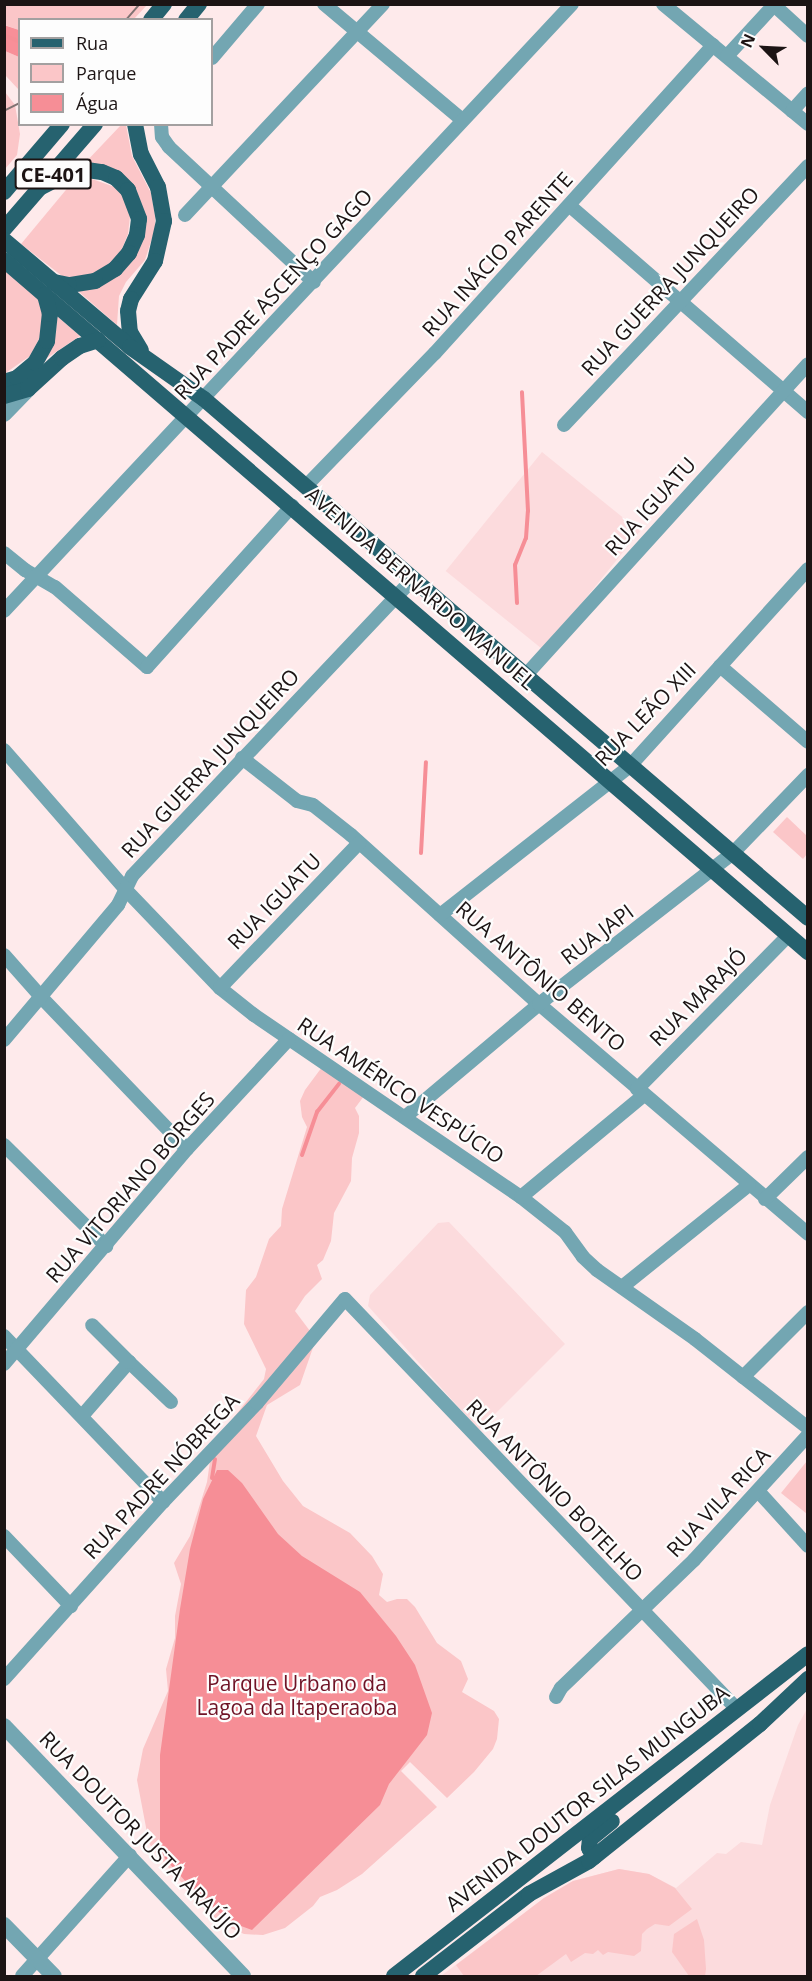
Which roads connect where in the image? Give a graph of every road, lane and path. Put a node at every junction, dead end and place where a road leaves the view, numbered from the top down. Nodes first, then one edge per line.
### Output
1 (164, 4) edge
2 (199, 4) edge
3 (258, 4) edge
4 (324, 4) edge
5 (383, 4) edge
6 (572, 4) edge
7 (663, 4) edge
8 (775, 5) edge
9 (153, 18) edge
10 (188, 18) edge
11 (356, 33) junction
12 (807, 36) edge
13 (713, 45) junction
14 (727, 56) junction
15 (213, 57) edge
16 (807, 93) edge
17 (792, 111) junction
18 (462, 120) junction
19 (807, 124) edge
20 (60, 126) edge
21 (93, 126) edge
22 (135, 126) edge
23 (160, 126) edge
24 (807, 166) edge
25 (41, 187) junction
26 (211, 187) junction
27 (4, 192) edge
28 (570, 206) junction
29 (185, 215) dead end
30 (7, 226) edge
31 (4, 240) edge
32 (4, 260) edge
33 (314, 282) junction
34 (49, 288) junction
35 (679, 302) junction
36 (98, 340) junction
37 (146, 358) junction
38 (807, 364) edge
39 (4, 382) edge
40 (28, 389) junction
41 (783, 391) junction
42 (4, 396) edge
43 (204, 399) junction
44 (807, 412) edge
45 (4, 414) edge
46 (189, 416) junction
47 (564, 424) dead end
48 (306, 486) junction
49 (292, 506) junction
50 (4, 553) edge
51 (807, 569) edge
52 (36, 577) junction
53 (413, 579) junction
54 (396, 598) junction
55 (4, 611) edge
56 (720, 666) junction
57 (525, 676) junction
58 (807, 742) edge
59 (4, 750) edge
60 (242, 758) junction
61 (629, 767) junction
62 (807, 776) edge
63 (611, 782) junction
64 (359, 843) junction
65 (732, 854) junction
66 (713, 868) junction
67 (126, 891) junction
68 (440, 915) junction
69 (807, 918) edge
70 (789, 935) junction
71 (807, 952) edge
72 (4, 955) edge
73 (220, 988) junction
74 (42, 998) junction
75 (539, 1004) junction
76 (289, 1039) junction
77 (4, 1040) edge
78 (640, 1092) junction
79 (405, 1117) junction
80 (4, 1146) edge
81 (187, 1149) junction
82 (807, 1157) edge
83 (749, 1185) junction
84 (520, 1197) junction
85 (765, 1199) junction
86 (807, 1234) edge
87 (106, 1246) junction
88 (622, 1287) junction
89 (345, 1299) joint
90 (807, 1312) edge
91 (92, 1325) dead end
92 (4, 1336) edge
93 (18, 1349) junction
94 (129, 1362) junction
95 (4, 1364) edge
96 (743, 1377) junction
97 (171, 1402) dead end
98 (82, 1416) junction
99 (807, 1428) edge
100 (807, 1435) edge
101 (758, 1491) junction
102 (163, 1502) junction
103 (4, 1536) edge
104 (807, 1546) edge
105 (71, 1606) junction
106 (641, 1611) junction
107 (807, 1654) edge
108 (4, 1679) edge
109 (807, 1679) edge
110 (556, 1697) dead end
111 (737, 1709) junction
112 (760, 1724) junction
113 (4, 1726) edge
114 (631, 1793) junction
115 (130, 1855) junction
116 (594, 1857) junction
117 (4, 1925) edge
118 (38, 1959) junction
119 (22, 1977) edge
120 (54, 1977) edge
121 (243, 1977) edge
122 (394, 1977) edge
123 (423, 1977) edge

1 - 9 main road
2 - 10 main road
3 - 15 street
4 - 11 street
5 - 11 street
6 - 18 street, RUA PADRE ASCENÇO GAGO
7 - 13 street
8 - 12 street
8 - 14 street
11 - 18 street
11 - 26 street
13 - 14 street
13 - 28 street, RUA INÁCIO PARENTE
14 - 17 street
16 - 17 street
17 - 19 street
18 - 33 street, RUA PADRE ASCENÇO GAGO
20 - 27 main road, CE-401
21 - 25 main road, CE-401
22 - 37 main road
23 - 26 street
24 - 35 street, RUA GUERRA JUNQUEIRO
25 - 30 main road, CE-401
25 - 34 main road
26 - 29 street
26 - 33 street
28 - 35 street
28 - 48 street, RUA INÁCIO PARENTE
31 - 34 main road, AVENIDA BERNARDO MANUEL
32 - 34 main road, AVENIDA BERNARDO MANUEL
33 - 43 street, RUA PADRE ASCENÇO GAGO
34 - 36 main road, AVENIDA BERNARDO MANUEL
34 - 37 main road, AVENIDA BERNARDO MANUEL
34 - 39 main road
35 - 41 street
35 - 47 street, RUA GUERRA JUNQUEIRO
36 - 40 main road
36 - 46 main road, AVENIDA BERNARDO MANUEL
37 - 43 main road, AVENIDA BERNARDO MANUEL
38 - 41 street, RUA IGUATU
40 - 42 main road
40 - 45 street
41 - 44 street
41 - 57 street, RUA IGUATU
43 - 46 street, RUA PADRE ASCENÇO GAGO
43 - 48 main road, AVENIDA BERNARDO MANUEL
46 - 49 main road, AVENIDA BERNARDO MANUEL
46 - 52 street, RUA PADRE ASCENÇO GAGO
48 - 53 main road, AVENIDA BERNARDO MANUEL
49 - 52 street
49 - 54 main road, AVENIDA BERNARDO MANUEL
50 - 52 street
51 - 56 street, RUA LEÃO XIII
52 - 55 street, RUA PADRE ASCENÇO GAGO
53 - 54 street, RUA GUERRA JUNQUEIRO
53 - 57 main road, AVENIDA BERNARDO MANUEL
54 - 60 street, RUA GUERRA JUNQUEIRO
54 - 63 main road, AVENIDA BERNARDO MANUEL
56 - 58 street
56 - 61 street, RUA LEÃO XIII
57 - 61 main road, AVENIDA BERNARDO MANUEL
59 - 67 street, RUA AMÉRICO VESPÚCIO
60 - 64 street, RUA ANTÔNIO BENTO
60 - 67 street, RUA GUERRA JUNQUEIRO
61 - 63 street, RUA LEÃO XIII
61 - 65 main road, AVENIDA BERNARDO MANUEL
62 - 65 street, RUA JAPI
63 - 66 main road, AVENIDA BERNARDO MANUEL
63 - 68 street, RUA LEÃO XIII
64 - 68 street, RUA ANTÔNIO BENTO
64 - 73 street, RUA IGUATU
65 - 66 street, RUA JAPI
65 - 69 main road, AVENIDA BERNARDO MANUEL
66 - 70 main road, AVENIDA BERNARDO MANUEL
66 - 75 street, RUA JAPI
67 - 73 street, RUA AMÉRICO VESPÚCIO
67 - 74 street, RUA GUERRA JUNQUEIRO
68 - 75 street, RUA ANTÔNIO BENTO
70 - 71 main road, AVENIDA BERNARDO MANUEL
70 - 78 street, RUA MARAJÓ
72 - 74 street
73 - 76 street, RUA AMÉRICO VESPÚCIO
74 - 77 street, RUA GUERRA JUNQUEIRO
74 - 81 street
75 - 78 street, RUA ANTÔNIO BENTO
75 - 79 street, RUA JAPI
76 - 79 street, RUA AMÉRICO VESPÚCIO
76 - 81 street, RUA VITORIANO BORGES
78 - 83 street, RUA ANTÔNIO BENTO
78 - 84 street, RUA MARAJÓ
79 - 84 street, RUA AMÉRICO VESPÚCIO
80 - 87 street
81 - 87 street, RUA VITORIANO BORGES
82 - 85 street
83 - 85 street, RUA ANTÔNIO BENTO
83 - 88 street
84 - 88 street, RUA AMÉRICO VESPÚCIO
85 - 86 street, RUA ANTÔNIO BENTO
87 - 93 street, RUA VITORIANO BORGES
88 - 96 street, RUA AMÉRICO VESPÚCIO
89 - 102 street, RUA PADRE NÓBREGA
89 - 106 street, RUA ANTÔNIO BOTELHO
90 - 96 street
91 - 94 street
92 - 93 street
93 - 95 street, RUA VITORIANO BORGES
93 - 98 street
94 - 97 street
94 - 98 street
96 - 99 street, RUA AMÉRICO VESPÚCIO
98 - 102 street
100 - 101 street, RUA VILA RICA
101 - 104 street
101 - 106 street, RUA VILA RICA
102 - 105 street, RUA PADRE NÓBREGA
103 - 105 street
105 - 108 street, RUA PADRE NÓBREGA
106 - 110 street, RUA VILA RICA
106 - 111 street, RUA ANTÔNIO BOTELHO
107 - 111 main road, AVENIDA DOUTOR SILAS MUNGUBA
109 - 112 main road, AVENIDA DOUTOR SILAS MUNGUBA
111 - 112 main road
111 - 114 main road, AVENIDA DOUTOR SILAS MUNGUBA
112 - 116 main road, AVENIDA DOUTOR SILAS MUNGUBA
113 - 115 street, RUA DOUTOR JUSTA ARAÚJO
114 - 116 main road
114 - 122 main road, AVENIDA DOUTOR SILAS MUNGUBA
115 - 118 street
115 - 121 street, RUA DOUTOR JUSTA ARAÚJO
116 - 123 main road, AVENIDA DOUTOR SILAS MUNGUBA
117 - 118 street
118 - 119 street
118 - 120 street

